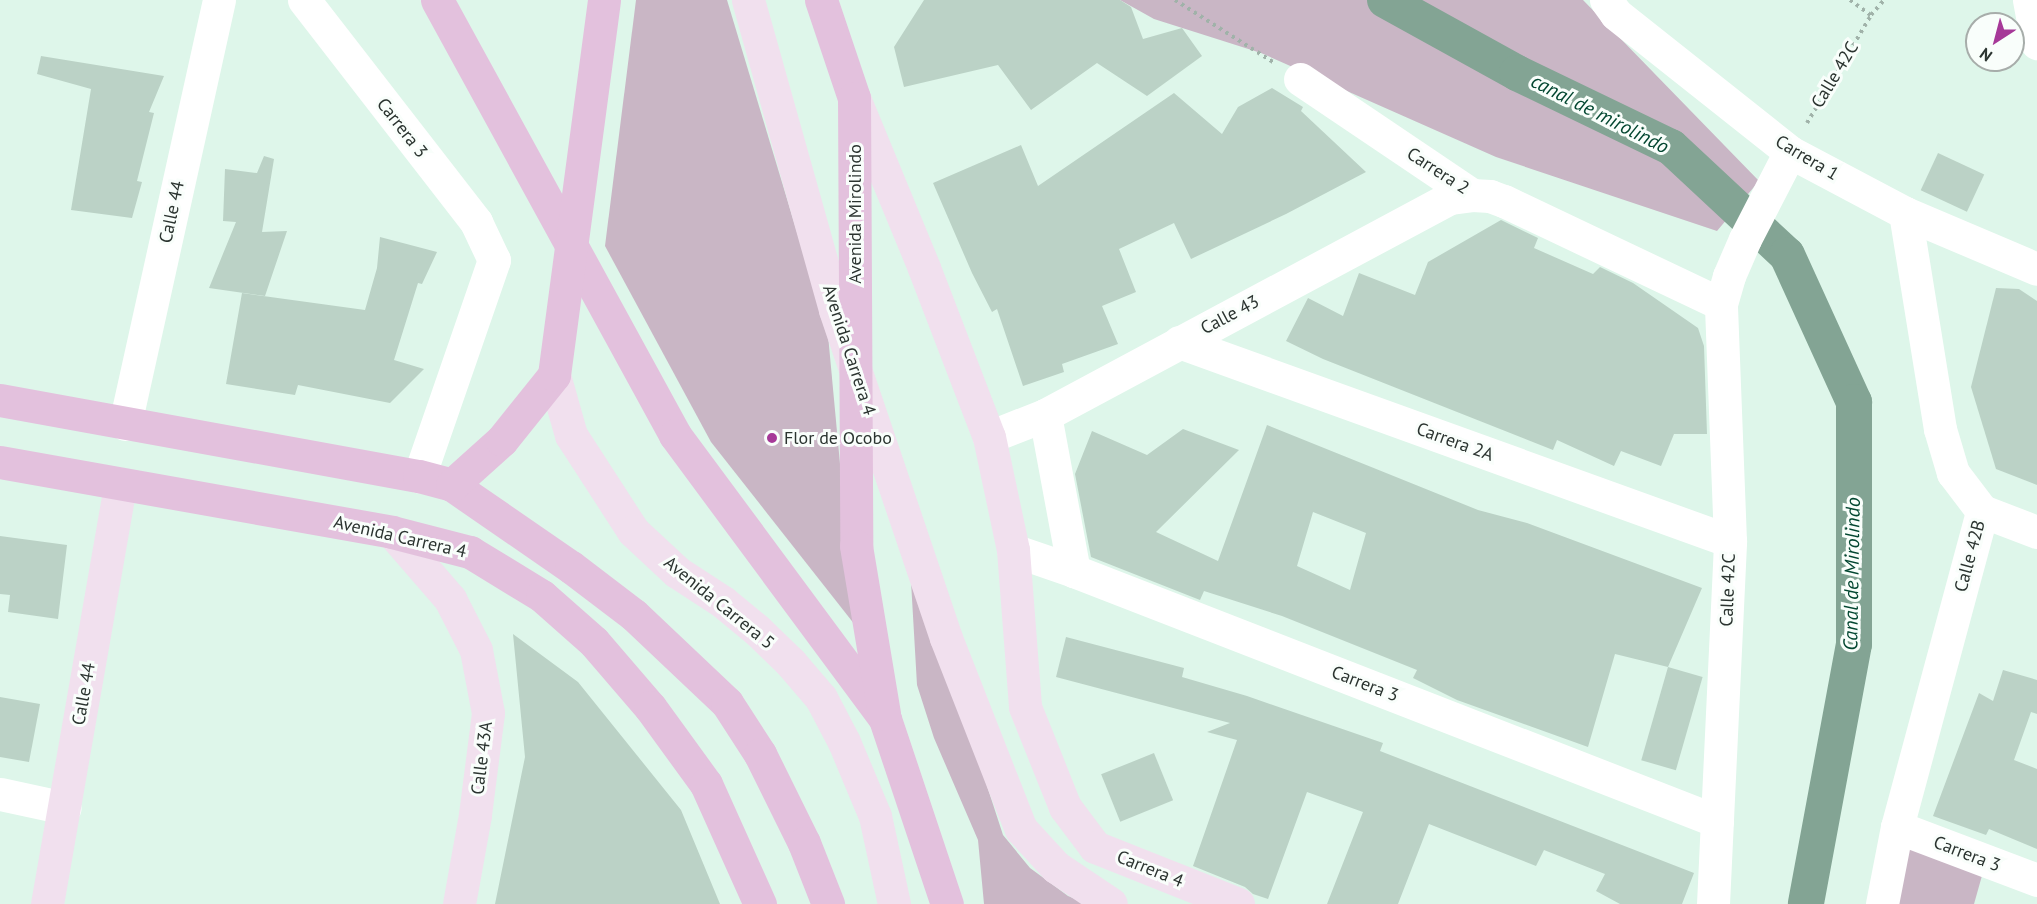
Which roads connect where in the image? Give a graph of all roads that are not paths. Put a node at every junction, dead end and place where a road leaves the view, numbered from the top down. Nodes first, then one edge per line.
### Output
1 (219, 0) edge
2 (304, 0) edge
3 (437, 0) edge
4 (604, 0) edge
5 (748, 0) edge
6 (821, 0) edge
7 (1606, 0) edge
8 (2029, 0) edge
9 (2037, 43) edge
10 (1300, 79) road end
11 (854, 98) junction
12 (1790, 152) junction
13 (1472, 195) junction
14 (1905, 213) junction
15 (2037, 269) edge
16 (1725, 290) junction
17 (1179, 342) junction
18 (554, 375) junction
19 (0, 400) edge
20 (1045, 415) junction
21 (125, 424) junction
22 (989, 437) junction
23 (0, 462) edge
24 (419, 476) junction
25 (120, 484) junction
26 (452, 485) junction
27 (1982, 511) junction
28 (392, 532) junction
29 (2037, 532) edge
30 (1730, 541) junction
31 (1013, 550) junction
32 (1074, 571) junction
33 (885, 719) junction
34 (0, 794) edge
35 (65, 808) junction
36 (1717, 821) junction
37 (1897, 827) junction
38 (2037, 880) edge
39 (47, 904) edge
40 (459, 904) edge
41 (760, 904) edge
42 (828, 904) edge
43 (894, 904) edge
44 (947, 904) edge
45 (1111, 904) edge
46 (1238, 904) edge
47 (1713, 904) edge
48 (1882, 904) edge

1 - 21 street, Calle 44
2 - 24 street, Carrera 3
3 - 33 main road
4 - 18 main road
5 - 45 main road, Avenida Carrera 4
6 - 11 main road, Avenida Mirolindo
7 - 12 street, Carrera 1
8 - 9 street
10 - 13 street, Carrera 2
11 - 22 main road
11 - 33 main road, Avenida Mirolindo
12 - 14 street, Carrera 1
12 - 16 street
13 - 16 street, Carrera 2
13 - 17 street, Calle 43
14 - 15 street, Carrera 1
14 - 27 street, Calle 42B
16 - 30 street, Calle 42C
17 - 20 street, Calle 43
17 - 30 street, Carrera 2A
18 - 26 main road
18 - 43 main road, Avenida Carrera 5
19 - 21 main road
20 - 22 street, Calle 43
20 - 32 street
21 - 24 main road
22 - 31 main road
23 - 25 main road, Avenida Carrera 4
24 - 26 main road
25 - 28 main road, Avenida Carrera 4
25 - 35 main road, Calle 44
26 - 42 main road
27 - 29 street
27 - 37 street, Calle 42B
28 - 40 main road, Calle 43A
28 - 41 main road, Avenida Carrera 4
30 - 36 street, Calle 42C
31 - 32 street, Carrera 3
31 - 46 main road, Carrera 4
32 - 36 street, Carrera 3
33 - 44 main road
34 - 35 street
35 - 39 main road, Calle 44
36 - 47 street, Calle 42C
37 - 38 street, Carrera 3
37 - 48 street, Calle 42B

